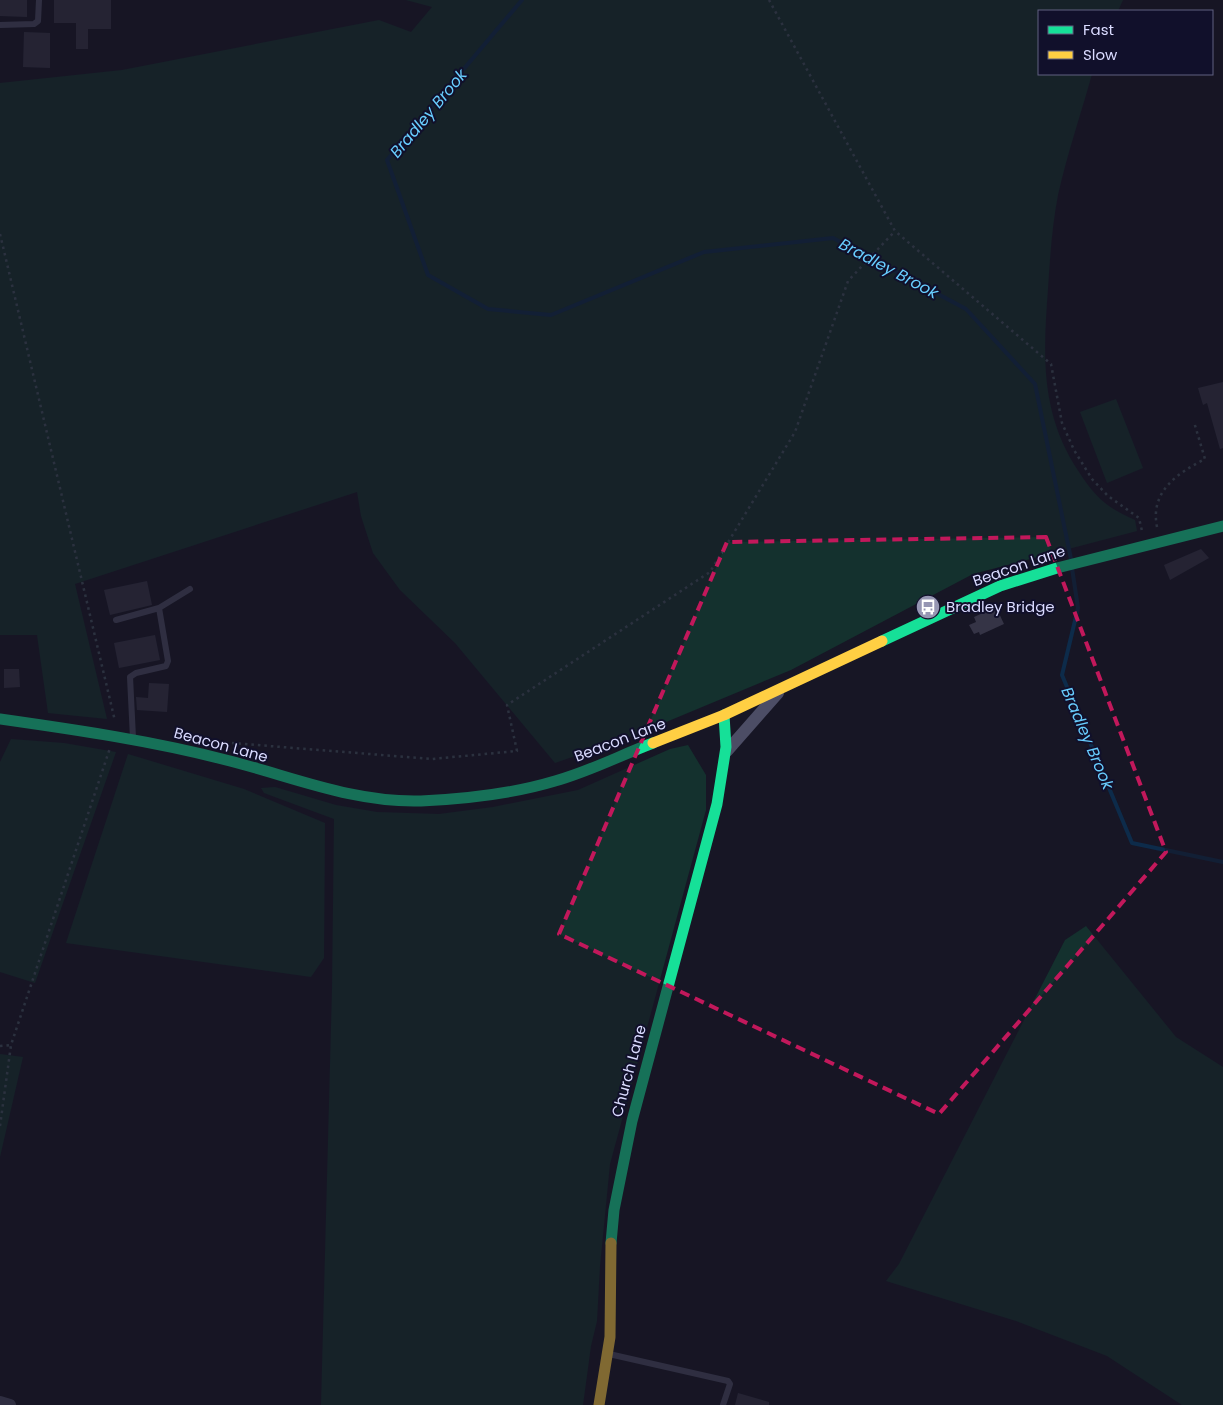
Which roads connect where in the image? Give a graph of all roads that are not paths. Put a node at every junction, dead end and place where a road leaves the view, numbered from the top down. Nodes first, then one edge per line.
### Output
1 (39, 0) edge
2 (0, 25) edge
3 (1223, 526) edge
4 (190, 589) dead end
5 (159, 608) junction
6 (116, 620) dead end
7 (780, 691) junction
8 (724, 715) junction
9 (0, 719) edge
10 (134, 739) junction
11 (727, 751) junction
12 (608, 1354) junction
13 (0, 1402) edge
14 (10, 1405) edge
15 (599, 1405) edge
16 (723, 1405) edge

1 - 2 lane
3 - 7 main road, Beacon Lane
4 - 5 lane
5 - 6 lane
5 - 10 lane
7 - 8 main road, Beacon Lane
7 - 11 street, Church Lane
8 - 10 main road, Beacon Lane
8 - 11 main road, Church Lane
9 - 10 main road, Beacon Lane
11 - 12 main road, Church Lane
12 - 15 main road, Church Lane
12 - 16 lane
13 - 14 street

